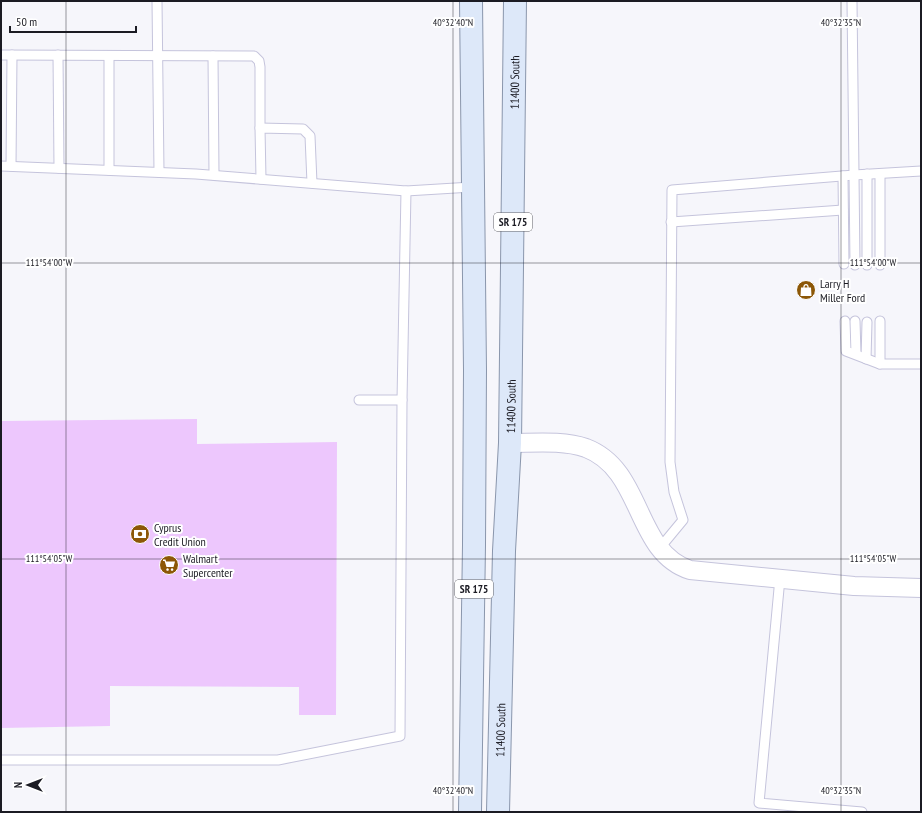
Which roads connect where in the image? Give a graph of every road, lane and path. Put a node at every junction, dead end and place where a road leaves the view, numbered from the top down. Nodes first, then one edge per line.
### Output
1 (157, 1) edge
2 (471, 1) edge
3 (515, 1) edge
4 (852, 1) edge
5 (1, 55) edge
6 (12, 55) junction
7 (58, 55) junction
8 (109, 56) junction
9 (158, 56) junction
10 (213, 56) junction
11 (260, 128) junction
12 (1, 166) edge
13 (11, 166) junction
14 (60, 168) junction
15 (109, 170) junction
16 (921, 171) edge
17 (159, 172) junction
18 (867, 174) junction
19 (880, 174) junction
20 (214, 175) junction
21 (854, 175) junction
22 (843, 176) junction
23 (260, 179) junction
24 (312, 183) junction
25 (472, 188) junction
26 (406, 191) junction
27 (843, 210) junction
28 (671, 222) junction
29 (844, 264) dead end
30 (855, 265) dead end
31 (867, 265) dead end
32 (880, 265) dead end
33 (880, 321) dead end
34 (845, 322) dead end
35 (855, 322) dead end
36 (867, 322) dead end
37 (856, 354) junction
38 (866, 358) junction
39 (880, 364) junction
40 (921, 364) edge
41 (359, 400) dead end
42 (402, 400) junction
43 (510, 443) junction
44 (659, 549) junction
45 (780, 578) junction
46 (921, 588) edge
47 (1, 760) edge
48 (470, 810) edge
49 (498, 812) edge
50 (862, 812) edge

1 - 9 lane
2 - 25 main road, SR 175
3 - 43 main road, 11400 South / SR 175
4 - 21 lane
5 - 6 lane
6 - 7 lane
6 - 13 lane
7 - 8 lane
7 - 14 lane
8 - 9 lane
8 - 15 lane
9 - 10 lane
9 - 17 lane
10 - 11 lane
10 - 20 lane
11 - 23 lane
11 - 24 lane
12 - 13 lane
13 - 14 lane
14 - 15 lane
15 - 17 lane
16 - 19 lane
17 - 20 lane
18 - 19 lane
18 - 21 lane
18 - 31 lane
19 - 32 lane
20 - 23 lane
21 - 22 lane
21 - 30 lane
22 - 27 lane
22 - 28 lane
23 - 24 lane
24 - 26 lane
25 - 26 lane
25 - 48 main road, SR 175
26 - 42 lane
27 - 28 lane
27 - 29 lane
28 - 44 lane
33 - 39 lane
34 - 37 lane
35 - 37 lane
36 - 38 lane
37 - 38 lane
38 - 39 lane
39 - 40 lane
41 - 42 lane
42 - 47 lane
43 - 44 street
43 - 49 main road, 11400 South / SR 175
44 - 45 street
45 - 46 street
45 - 50 lane

